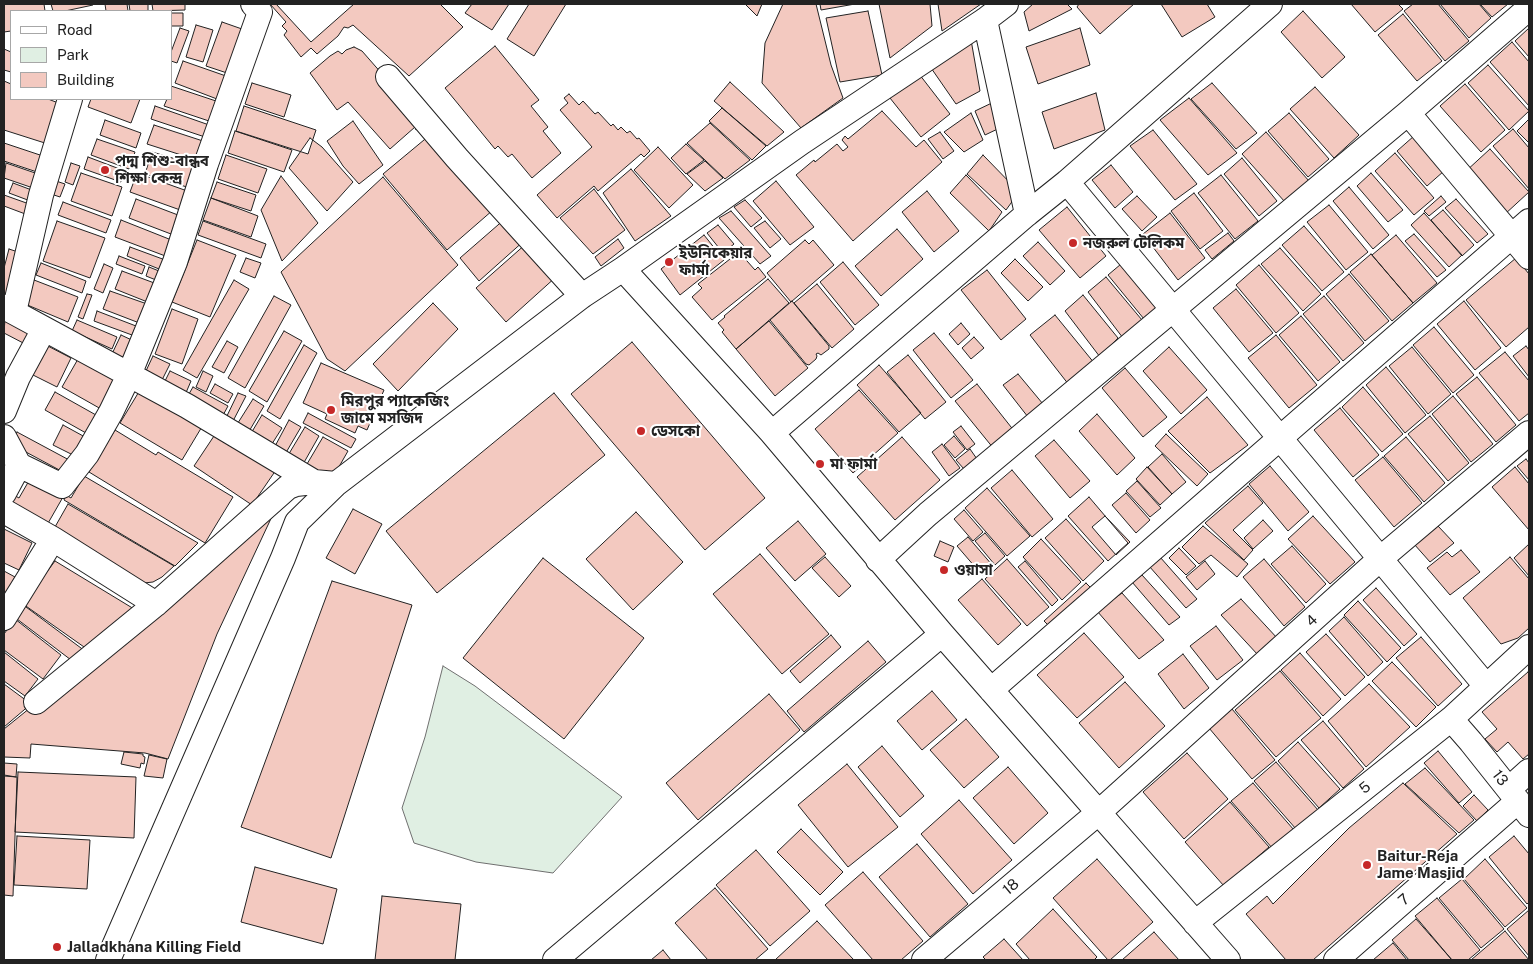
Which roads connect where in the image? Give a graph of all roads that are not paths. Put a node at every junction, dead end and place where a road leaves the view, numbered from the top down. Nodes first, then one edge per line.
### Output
1 (253, 4) edge
2 (1006, 4) edge
3 (1270, 4) edge
4 (1529, 8) edge
5 (985, 20) junction
6 (388, 77) dead end
7 (70, 100) edge
8 (1408, 113) junction
9 (1067, 182) junction
10 (1027, 214) junction
11 (1529, 221) edge
12 (1511, 236) junction
13 (1529, 257) edge
14 (623, 269) junction
15 (582, 296) junction
16 (9, 309) edge
17 (1173, 309) junction
18 (44, 329) junction
19 (129, 375) junction
20 (4, 411) edge
21 (772, 433) junction
22 (1529, 434) edge
23 (4, 437) edge
24 (1279, 437) junction
25 (18, 465) junction
26 (325, 483) junction
27 (4, 493) edge
28 (4, 511) edge
29 (53, 539) junction
30 (1380, 558) junction
31 (878, 560) junction
32 (156, 604) junction
33 (4, 618) edge
34 (942, 634) junction
35 (1529, 647) edge
36 (1486, 686) junction
37 (991, 690) junction
38 (36, 702) dead end
39 (1451, 719) junction
40 (1529, 771) edge
41 (1518, 802) edge
42 (1098, 813) junction
43 (1195, 923) junction
44 (108, 960) edge
45 (555, 960) edge
46 (924, 960) edge
47 (1228, 960) edge
48 (1336, 960) edge

1 - 19 street
2 - 5 street
3 - 9 street
4 - 8 street
5 - 10 street
5 - 14 street
6 - 15 street
7 - 16 street
8 - 12 street
8 - 17 street
9 - 10 street
9 - 17 street
10 - 21 street
11 - 12 street
12 - 13 street
12 - 24 street
14 - 15 street
14 - 21 street
15 - 26 street
16 - 18 street
17 - 24 street
17 - 31 street
18 - 19 street
18 - 20 street
19 - 25 street
19 - 26 street
21 - 31 street
22 - 30 street, 4
23 - 25 street
24 - 30 street
24 - 37 street
25 - 27 street
26 - 32 street
26 - 44 street
28 - 29 street
29 - 32 street
29 - 33 street
30 - 36 street
30 - 42 street, 4
31 - 34 street
32 - 38 street
34 - 37 street
34 - 45 street
35 - 36 street, 5
36 - 39 street, 5
37 - 42 street
39 - 41 street, 13
39 - 43 street, 5
40 - 41 street, 7
41 - 48 street, 7
42 - 43 street
42 - 46 street, 18
43 - 47 street

